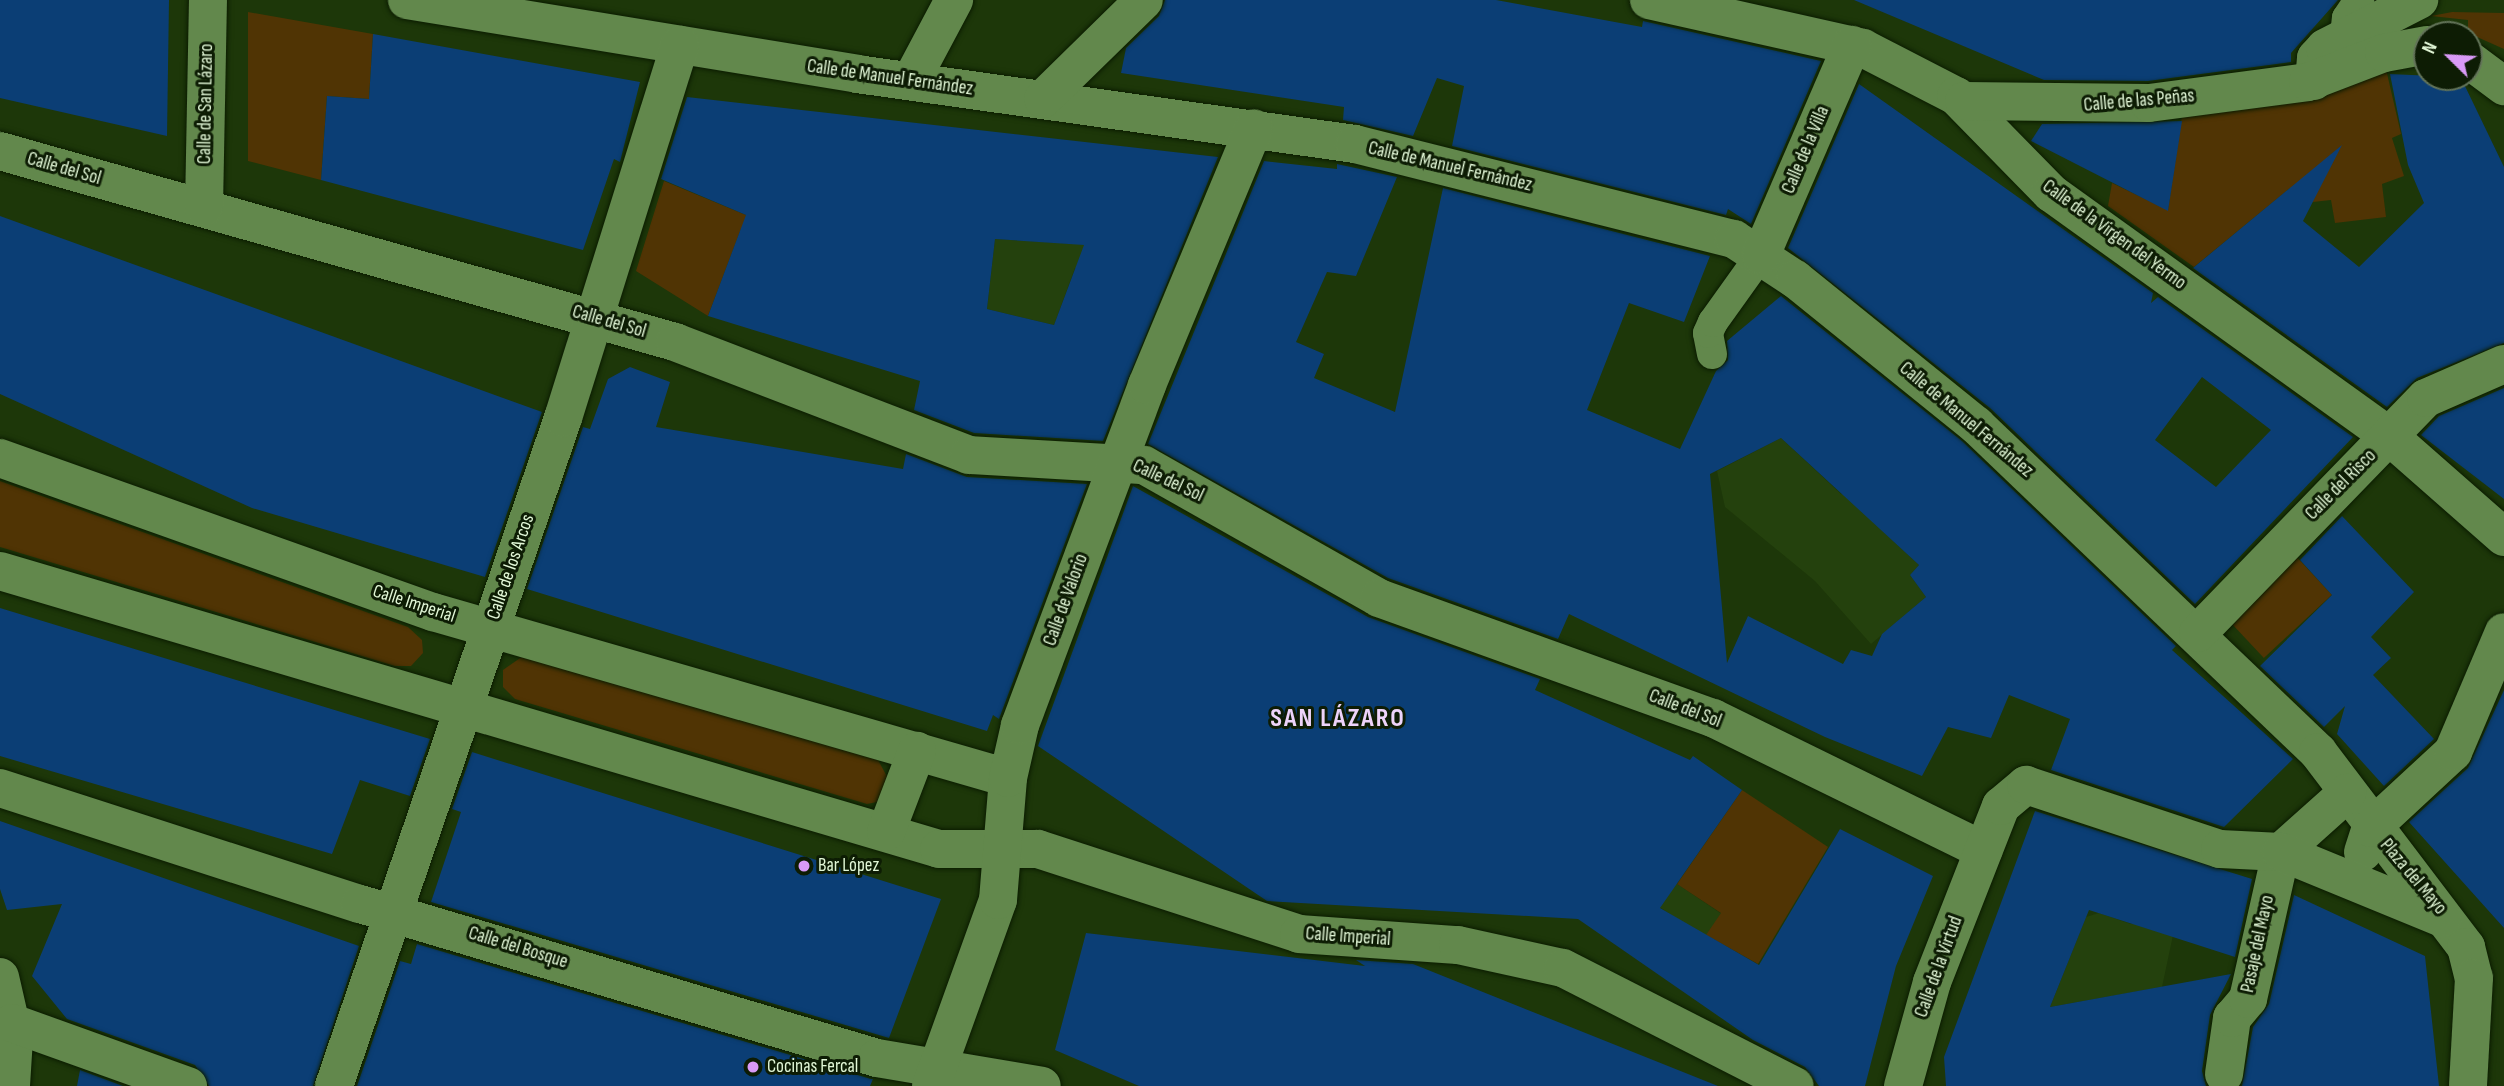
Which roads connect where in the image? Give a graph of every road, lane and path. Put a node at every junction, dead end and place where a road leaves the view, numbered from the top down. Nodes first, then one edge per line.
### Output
1 (208, 0) edge
2 (407, 0) edge
3 (954, 0) edge
4 (1144, 0) edge
5 (1649, 0) edge
6 (2359, 0) edge
7 (2419, 0) edge
8 (2345, 37) junction
9 (680, 45) junction
10 (1852, 45) junction
11 (2413, 48) edge
12 (2483, 70) edge
13 (911, 81) junction
14 (2314, 81) junction
15 (2504, 86) edge
16 (1043, 99) junction
17 (1964, 101) junction
18 (1254, 128) junction
19 (0, 151) edge
20 (204, 207) junction
21 (1761, 255) junction
22 (593, 317) junction
23 (1712, 354) dead end
24 (2504, 364) edge
25 (2389, 436) junction
26 (0, 458) edge
27 (1118, 461) junction
28 (2504, 537) edge
29 (0, 571) edge
30 (491, 626) junction
31 (2504, 632) edge
32 (2198, 633) junction
33 (465, 709) junction
34 (2308, 741) joint
35 (916, 751) junction
36 (1007, 778) junction
37 (0, 788) edge
38 (2347, 793) junction
39 (2371, 828) junction
40 (886, 832) junction
41 (1003, 849) junction
42 (1983, 850) junction
43 (2281, 852) junction
44 (2375, 887) junction
45 (394, 913) junction
46 (2461, 937) junction
47 (0, 977) edge
48 (2488, 1022) edge
49 (12, 1023) junction
50 (2224, 1074) dead end
51 (936, 1076) edge
52 (10, 1086) edge
53 (188, 1086) edge
54 (334, 1086) edge
55 (1042, 1086) edge
56 (1795, 1086) edge
57 (1903, 1086) edge
58 (2468, 1086) edge

1 - 20 street, Calle de San Lázaro
2 - 9 street, Calle de Manuel Fernández
3 - 13 street
4 - 16 street
5 - 10 street, Calle de la Virgen del Yermo
6 - 8 lane
7 - 8 street
8 - 14 street
9 - 13 street, Calle de Manuel Fernández
9 - 22 street, Calle de los Arcos
10 - 17 street, Calle de la Virgen del Yermo
10 - 21 street, Calle de la Villa
11 - 14 street, Calle de las Peñas
12 - 15 street
13 - 16 street, Calle de Manuel Fernández
14 - 17 street, Calle de las Peñas
16 - 18 street, Calle de Manuel Fernández
17 - 25 street, Calle de la Virgen del Yermo
18 - 21 street, Calle de Manuel Fernández
18 - 27 street, Calle de Valorio
19 - 20 street, Calle del Sol
20 - 22 street, Calle del Sol
21 - 23 lane
21 - 32 street, Calle de Manuel Fernández
22 - 27 street, Calle del Sol
22 - 30 street, Calle de los Arcos
24 - 25 street, Calle del Risco
25 - 28 street, Calle de la Virgen del Yermo
25 - 32 street, Calle del Risco
26 - 30 street, Calle Imperial
27 - 36 street, Calle de Valorio
27 - 42 street, Calle del Sol
29 - 33 street, Calle Imperial
30 - 33 street, Calle de los Arcos
30 - 35 street, Calle Imperial
31 - 39 street
32 - 34 street, Calle de Manuel Fernández
33 - 40 street, Calle Imperial
33 - 45 street, Calle de los Arcos
34 - 38 street, Plaza del Mayo
35 - 36 street, Calle Imperial
35 - 40 street
36 - 41 street, Calle de Valorio
37 - 45 street, Calle del Bosque
38 - 39 street, Plaza del Mayo
38 - 43 street
39 - 44 street, Plaza del Mayo
39 - 46 street, Plaza del Mayo
40 - 41 street, Calle Imperial
41 - 51 street, Calle de Valorio
41 - 56 street, Calle Imperial
42 - 43 street, Plaza del Mayo
42 - 57 street, Calle de la Virtud
43 - 44 street, Plaza del Mayo
43 - 50 street, Pasaje del Mayo
44 - 46 street, Plaza del Mayo
45 - 51 street, Calle del Bosque
45 - 54 street, Calle de los Arcos
46 - 48 street
47 - 49 street
48 - 58 street
49 - 52 street
49 - 53 street
51 - 55 street, Calle del Bosque

